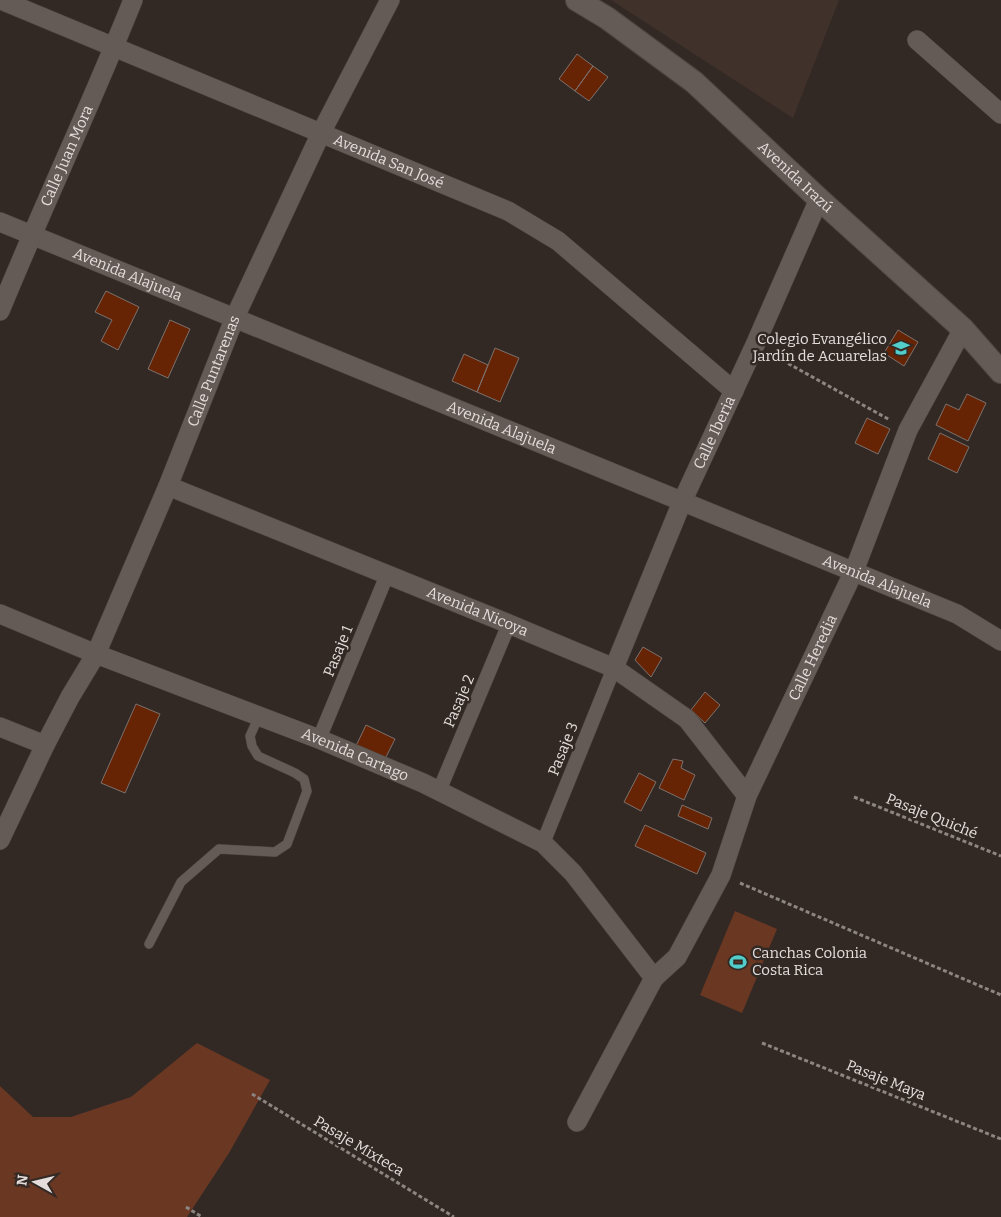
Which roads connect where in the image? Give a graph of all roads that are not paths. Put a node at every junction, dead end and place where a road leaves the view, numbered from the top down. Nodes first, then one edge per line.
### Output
1 (1, 0) edge
2 (133, 0) edge
3 (390, 0) edge
4 (577, 0) edge
5 (918, 40) dead end
6 (114, 48) junction
7 (1001, 114) edge
8 (321, 133) junction
9 (819, 199) junction
10 (0, 222) edge
11 (31, 235) junction
12 (0, 311) edge
13 (235, 317) junction
14 (963, 329) junction
15 (1001, 372) edge
16 (734, 391) junction
17 (168, 486) junction
18 (682, 502) junction
19 (854, 572) junction
20 (387, 575) junction
21 (0, 614) edge
22 (509, 624) junction
23 (1001, 641) edge
24 (96, 654) junction
25 (614, 668) junction
26 (259, 716) junction
27 (0, 727) edge
28 (319, 739) junction
29 (45, 745) junction
30 (439, 791) junction
31 (747, 796) junction
32 (0, 840) edge
33 (543, 843) junction
34 (149, 944) dead end
35 (654, 978) junction
36 (577, 1122) dead end

1 - 6 street, Avenida San José
2 - 6 street, Calle Juan Mora
3 - 8 street, Calle Puntarenas
4 - 9 street, Avenida Irazú
5 - 7 street
6 - 8 street, Avenida San José
6 - 11 street, Calle Juan Mora
8 - 13 street, Calle Puntarenas
8 - 16 street, Avenida San José
9 - 14 street, Avenida Irazú
9 - 16 street, Calle Iberia
10 - 11 street, Avenida Alajuela
11 - 12 street, Calle Juan Mora
11 - 13 street, Avenida Alajuela
13 - 17 street, Calle Puntarenas
13 - 18 street, Avenida Alajuela
14 - 15 street, Avenida Irazú
14 - 19 street, Calle Heredia
16 - 18 street, Calle Iberia
17 - 20 street, Avenida Nicoya
17 - 24 street, Calle Puntarenas
18 - 19 street, Avenida Alajuela
18 - 25 street, Calle Iberia
19 - 23 street, Avenida Alajuela
19 - 31 street, Calle Heredia
20 - 22 street, Avenida Nicoya
20 - 28 street, Pasaje 1
21 - 24 street, Avenida Cartago
22 - 25 street, Avenida Nicoya
22 - 30 street, Pasaje 2
24 - 26 street, Avenida Cartago
24 - 29 street, Calle Puntarenas
25 - 31 street, Avenida Nicoya
25 - 33 street, Pasaje 3
26 - 28 street, Avenida Cartago
26 - 34 lane
27 - 29 street
28 - 30 street, Avenida Cartago
29 - 32 street, Calle Puntarenas
30 - 33 street, Avenida Cartago
31 - 35 street, Calle Heredia
33 - 35 street, Avenida Cartago
35 - 36 street, Calle Heredia

